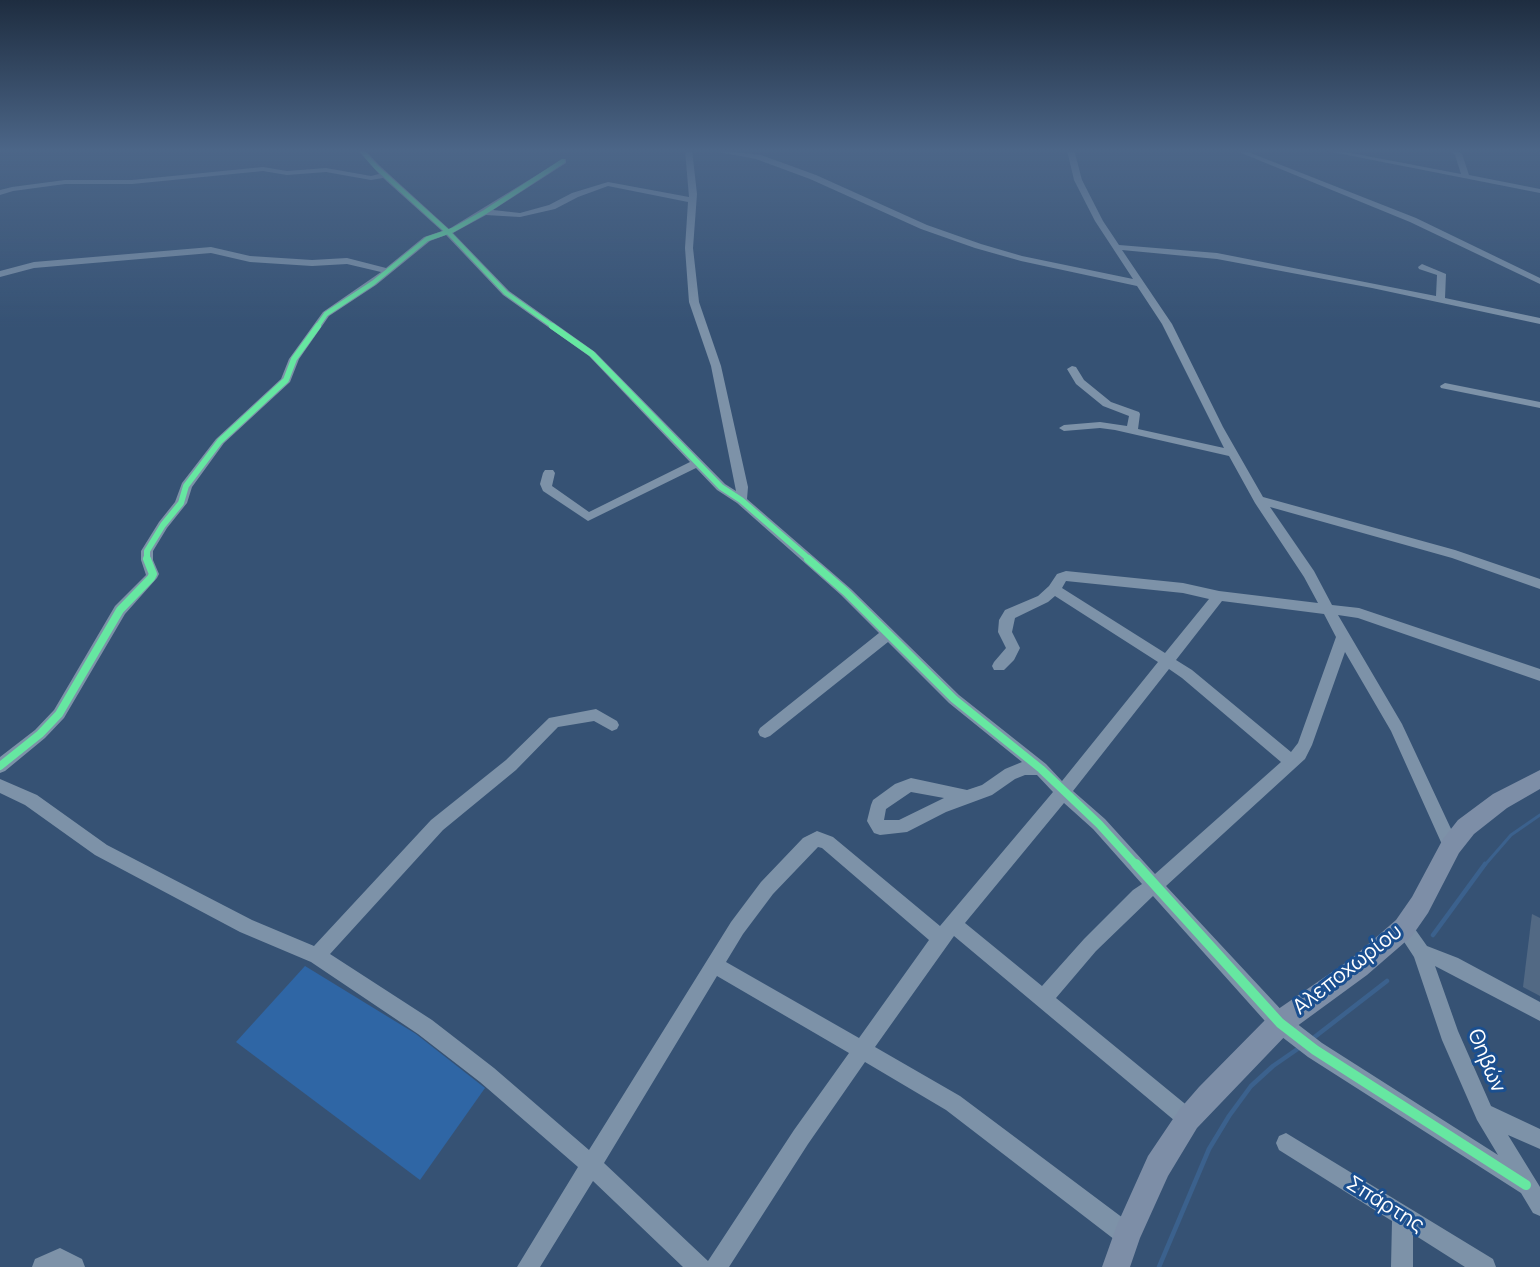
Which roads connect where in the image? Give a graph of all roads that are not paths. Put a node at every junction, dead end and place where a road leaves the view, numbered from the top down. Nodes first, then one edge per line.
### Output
1 (423, 209) edge
2 (489, 209) edge
3 (543, 209) edge
4 (692, 209) edge
5 (886, 209) edge
6 (1094, 209) edge
7 (1388, 209) edge
8 (485, 212) junction
9 (448, 232) junction
10 (1118, 247) junction
11 (1422, 267) dead end
12 (387, 271) junction
13 (0, 274) edge
14 (1540, 281) edge
15 (1142, 284) junction
16 (1440, 300) junction
17 (1540, 321) edge
18 (1072, 369) dead end
19 (1445, 386) dead end
20 (1540, 405) edge
21 (1065, 428) dead end
22 (1132, 430) junction
23 (1234, 454) junction
24 (696, 463) junction
25 (549, 474) dead end
26 (741, 500) junction
27 (1259, 500) junction
28 (1540, 584) edge
29 (1054, 589) junction
30 (1219, 596) junction
31 (1327, 609) junction
32 (889, 633) junction
33 (1343, 637) junction
34 (1167, 661) junction
35 (999, 666) dead end
36 (1540, 675) edge
37 (612, 725) dead end
38 (765, 732) dead end
39 (1291, 761) junction
40 (0, 766) edge
41 (1041, 769) junction
42 (1540, 779) edge
43 (0, 786) edge
44 (1063, 792) junction
45 (967, 797) junction
46 (1451, 846) junction
47 (1155, 885) junction
48 (1404, 928) junction
49 (947, 931) junction
50 (1421, 952) junction
51 (317, 956) junction
52 (715, 965) junction
53 (1043, 999) junction
54 (1540, 1012) edge
55 (1284, 1027) junction
56 (862, 1052) junction
57 (1484, 1113) junction
58 (1188, 1119) junction
59 (1540, 1139) edge
60 (1286, 1143) dead end
61 (591, 1165) junction
62 (1526, 1185) junction
63 (1540, 1206) edge
64 (1403, 1217) junction
65 (1127, 1235) junction
66 (43, 1267) edge
67 (74, 1267) edge
68 (528, 1267) edge
69 (699, 1267) edge
70 (716, 1267) edge
71 (1116, 1267) edge
72 (1402, 1267) edge
73 (1485, 1267) edge

1 - 9 street
2 - 8 street
3 - 8 street
4 - 26 street
5 - 15 street
6 - 10 street
7 - 14 street
8 - 9 street
9 - 12 street
9 - 24 street
10 - 15 street
10 - 16 street
11 - 16 street
12 - 13 street
12 - 40 street
15 - 23 street
16 - 17 street
18 - 22 street
19 - 20 street
21 - 22 street
22 - 23 street
23 - 27 street
24 - 25 street
24 - 26 street
26 - 32 street
27 - 28 street
27 - 31 street
29 - 30 street
29 - 34 street
29 - 35 street
30 - 31 street
30 - 34 street
31 - 33 street
31 - 36 street
32 - 38 street
32 - 41 street
33 - 39 street
33 - 46 street
34 - 39 street
34 - 44 street
37 - 51 street
39 - 47 street
41 - 44 street
41 - 45 street
42 - 46 main road, Αλεποχωρίου
43 - 51 street
44 - 47 street
44 - 49 street
45 - 45 street
46 - 48 main road, Αλεποχωρίου
47 - 53 street
47 - 55 street
48 - 50 street, Θηβών
48 - 55 main road, Αλεποχωρίου
49 - 52 street
49 - 53 street
49 - 56 street
50 - 54 street
50 - 57 street, Θηβών
51 - 61 street
52 - 56 street
52 - 61 street
53 - 58 street
55 - 58 main road, Αλεποχωρίου
55 - 62 street
56 - 65 street
56 - 70 street
57 - 59 street
57 - 62 street, Θηβών
58 - 65 main road, Αλεποχωρίου
60 - 64 street, Σπάρτης
61 - 68 street
61 - 69 street
62 - 63 street, Θηβών
64 - 72 street
64 - 73 street, Σπάρτης
65 - 71 main road, Αλεποχωρίου
66 - 67 street

